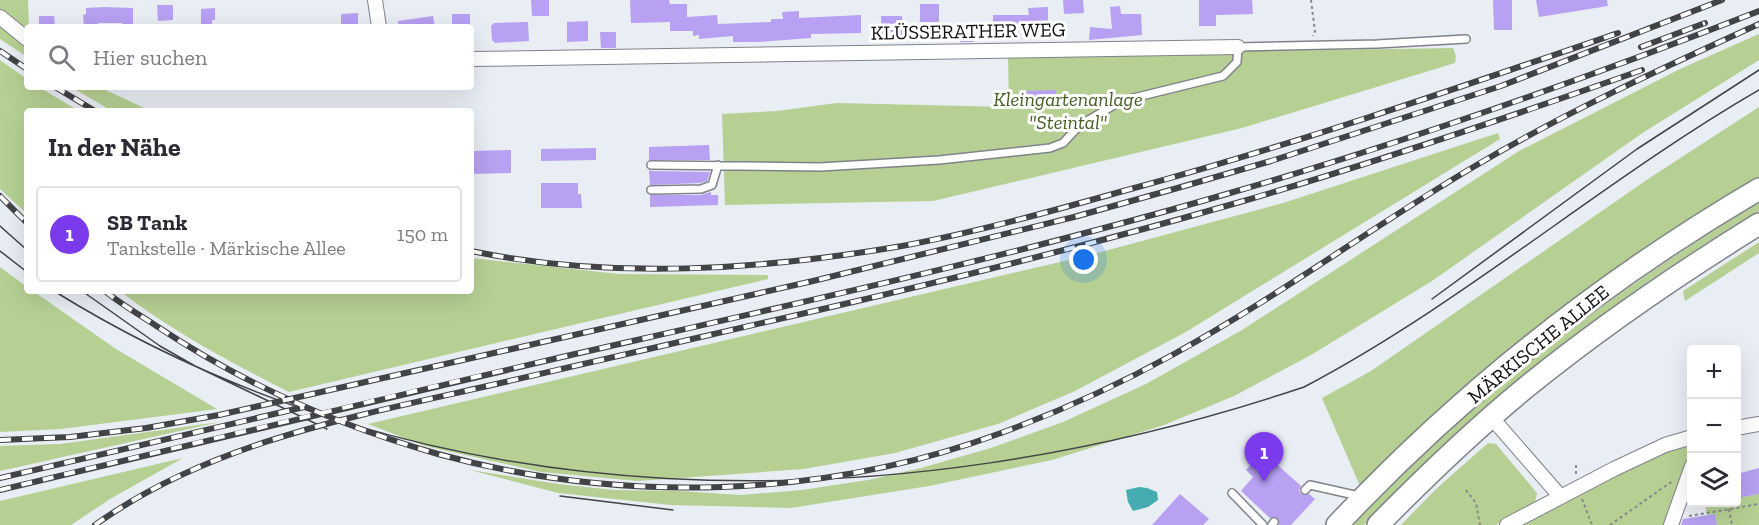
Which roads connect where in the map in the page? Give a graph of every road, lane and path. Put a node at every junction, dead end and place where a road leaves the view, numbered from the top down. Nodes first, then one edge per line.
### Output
1 (375, 0) edge
2 (1311, 0) edge
3 (0, 17) edge
4 (379, 24) edge
5 (24, 37) edge
6 (1466, 39) dead end
7 (1307, 46) junction
8 (1238, 47) junction
9 (474, 59) edge
10 (651, 165) dead end
11 (718, 165) junction
12 (1759, 189) edge
13 (651, 190) dead end
14 (1759, 224) edge
15 (1491, 417) junction
16 (1759, 424) edge
17 (1741, 427) edge
18 (1687, 439) edge
19 (1687, 470) edge
20 (1687, 479) edge
21 (1577, 487) junction
22 (1305, 490) dead end
23 (1466, 490) dead end
24 (1232, 493) dead end
25 (1560, 496) junction
26 (1363, 497) junction
27 (1759, 504) edge
28 (1729, 509) junction
29 (1683, 517) dead end
30 (1263, 525) edge
31 (1337, 525) edge
32 (1378, 525) edge
33 (1480, 525) edge
34 (1507, 525) edge
35 (1592, 525) edge
36 (1610, 525) edge
37 (1671, 525) edge
38 (1732, 525) edge

1 - 4 street
2 - 7 path
3 - 5 street
6 - 7 lane, KLÜSSERATHER WEG
7 - 8 lane, KLÜSSERATHER WEG
8 - 9 street, KLÜSSERATHER WEG
8 - 11 lane
10 - 11 lane
11 - 13 lane
12 - 26 main road, MÄRKISCHE ALLEE
14 - 15 main road, MÄRKISCHE ALLEE
15 - 25 street, MÄRKISCHE ALLEE
15 - 32 main road, MÄRKISCHE ALLEE
16 - 17 street
18 - 21 street
19 - 36 path
20 - 37 street
21 - 25 street
21 - 35 path
22 - 26 lane
23 - 33 path
24 - 30 lane
25 - 34 street
26 - 31 main road, MÄRKISCHE ALLEE
27 - 28 path
28 - 29 path
28 - 38 path

